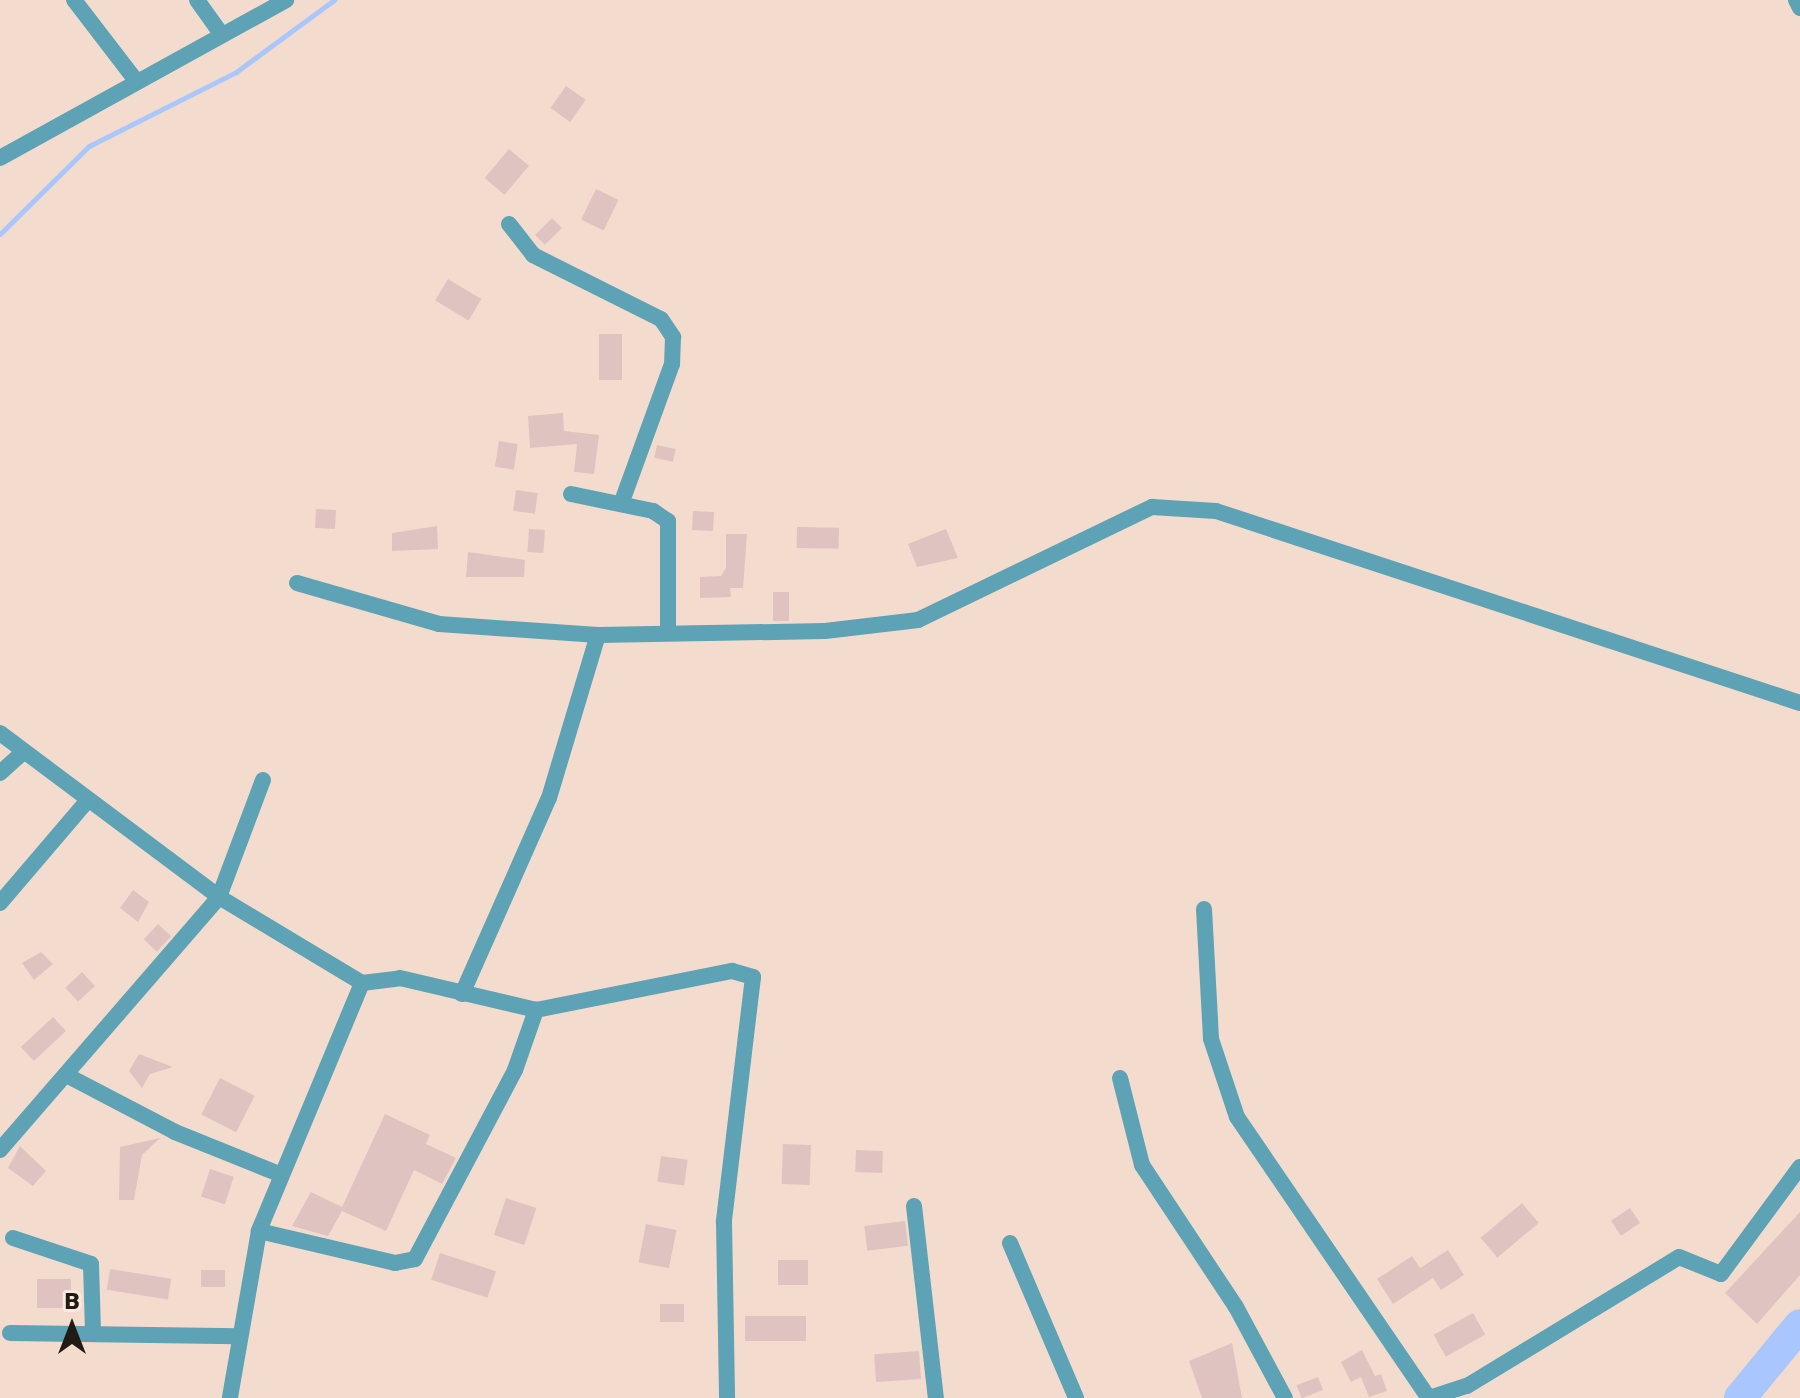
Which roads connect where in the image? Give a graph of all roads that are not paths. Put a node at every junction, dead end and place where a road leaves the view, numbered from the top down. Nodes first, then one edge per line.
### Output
1 (74, 0) edge
2 (197, 0) edge
3 (286, 0) edge
4 (1796, 0) edge
5 (1800, 8) edge
6 (222, 35) junction
7 (137, 82) junction
8 (0, 158) edge
9 (509, 224) dead end
10 (571, 494) dead end
11 (621, 504) junction
12 (297, 583) dead end
13 (668, 633) junction
14 (598, 635) junction
15 (1800, 703) edge
16 (0, 733) edge
17 (23, 752) junction
18 (0, 773) edge
19 (263, 780) dead end
20 (87, 801) junction
21 (219, 897) junction
22 (0, 903) edge
23 (1204, 909) dead end
24 (362, 983) junction
25 (462, 994) junction
26 (536, 1010) junction
27 (70, 1077) junction
28 (1120, 1078) dead end
29 (0, 1150) edge
30 (1800, 1167) edge
31 (279, 1174) junction
32 (914, 1206) dead end
33 (259, 1231) junction
34 (13, 1238) dead end
35 (1010, 1243) dead end
36 (93, 1332) junction
37 (10, 1333) dead end
38 (238, 1336) junction
39 (230, 1398) edge
40 (727, 1398) edge
41 (936, 1398) edge
42 (1076, 1398) edge
43 (1285, 1398) edge
44 (1429, 1398) edge

1 - 7 street
2 - 6 street
3 - 6 street
4 - 5 street
6 - 7 street
7 - 8 street
9 - 11 street
10 - 11 street
11 - 13 street
12 - 14 street
13 - 14 street
13 - 15 street
14 - 25 street
16 - 17 street
17 - 18 street
17 - 20 street
19 - 21 street
20 - 21 street
20 - 22 street
21 - 24 street
21 - 27 street
23 - 44 street
24 - 25 street
24 - 31 street
25 - 26 street
26 - 33 street
26 - 40 street
27 - 29 street
27 - 31 street
28 - 43 street
30 - 44 street
31 - 33 street
32 - 41 street
33 - 38 street
34 - 36 street
35 - 42 street
36 - 37 street
36 - 38 street
38 - 39 street

